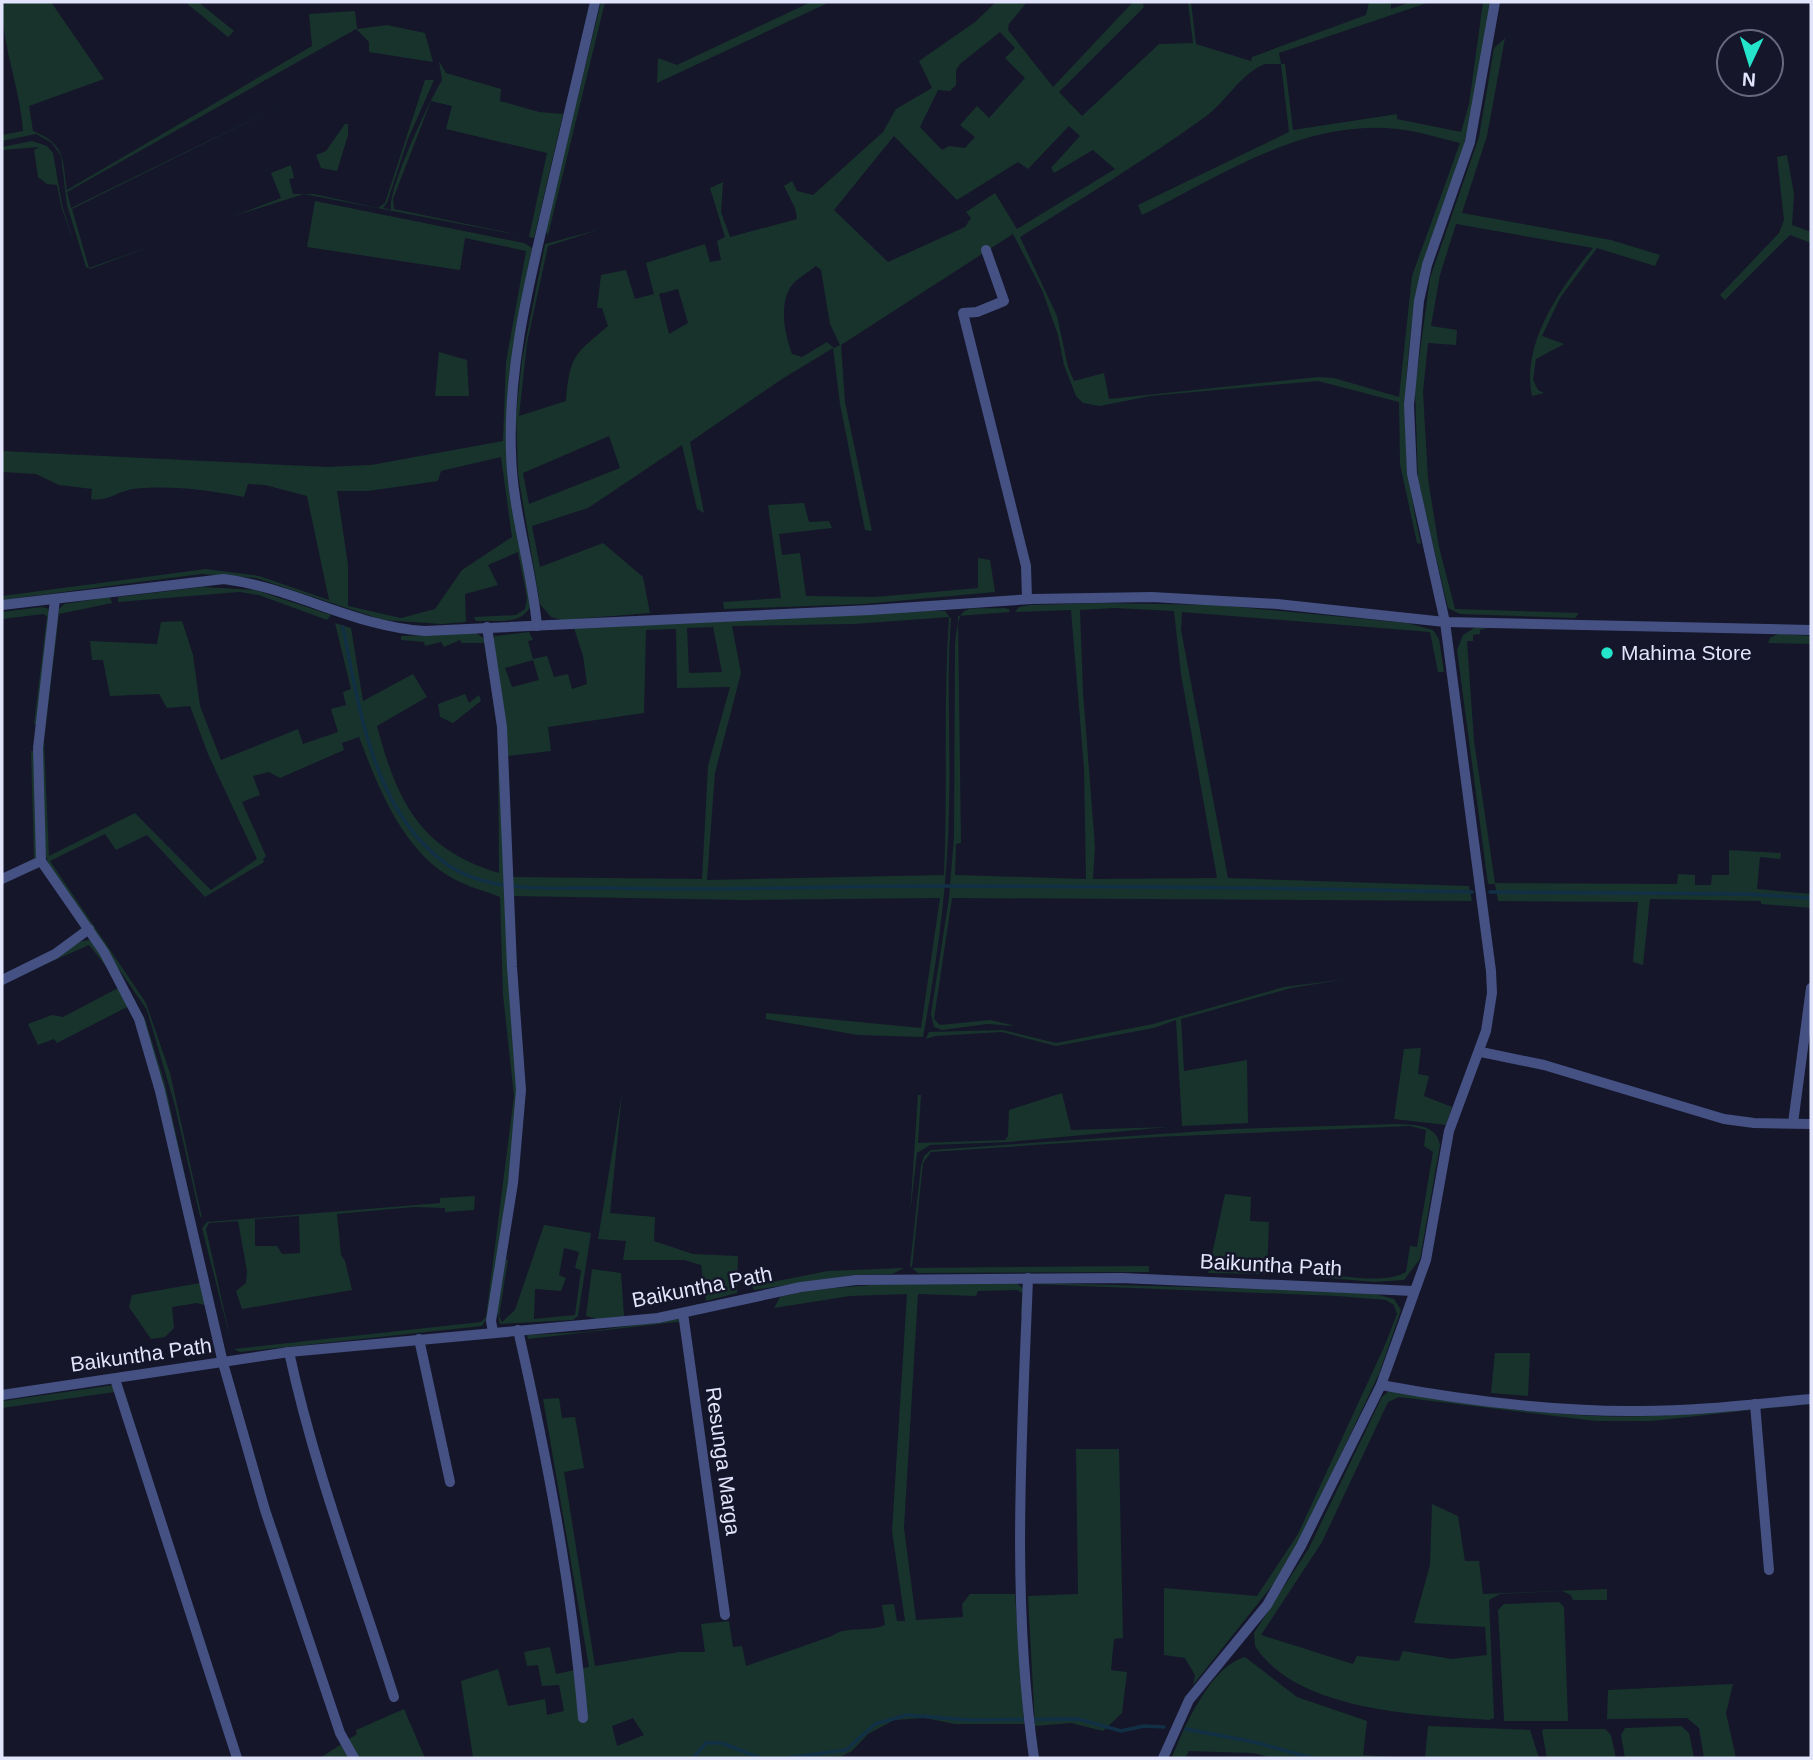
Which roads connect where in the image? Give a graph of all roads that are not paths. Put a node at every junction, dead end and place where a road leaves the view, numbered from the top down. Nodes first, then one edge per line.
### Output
1 (595, 2) edge
2 (1495, 2) edge
3 (986, 250) dead end
4 (55, 599) junction
5 (1027, 600) junction
6 (2, 605) edge
7 (1445, 622) junction
8 (537, 626) junction
9 (487, 627) junction
10 (1811, 630) edge
11 (41, 861) junction
12 (2, 879) edge
13 (89, 929) junction
14 (2, 980) edge
15 (1811, 988) edge
16 (1481, 1052) junction
17 (1793, 1123) junction
18 (1811, 1124) edge
19 (1028, 1278) junction
20 (1413, 1291) junction
21 (683, 1314) junction
22 (518, 1330) junction
23 (493, 1332) junction
24 (419, 1339) junction
25 (289, 1352) junction
26 (223, 1363) junction
27 (115, 1379) junction
28 (1381, 1385) junction
29 (2, 1395) edge
30 (1811, 1399) edge
31 (1755, 1404) junction
32 (450, 1482) dead end
33 (1769, 1570) dead end
34 (724, 1615) dead end
35 (394, 1697) dead end
36 (583, 1718) dead end
37 (237, 1758) edge
38 (354, 1758) edge
39 (1034, 1758) edge
40 (1163, 1758) edge

1 - 8 street
2 - 7 street
3 - 5 street
4 - 6 street
4 - 9 street
4 - 11 street
5 - 7 street
5 - 8 street
7 - 10 street
7 - 16 street
8 - 9 street
9 - 23 street
11 - 12 street
11 - 13 street
13 - 14 street
13 - 26 street
15 - 17 street
16 - 17 street
16 - 20 street
17 - 18 street
19 - 20 street, Baikuntha Path
19 - 21 street, Baikuntha Path
19 - 39 street
20 - 28 street
21 - 22 street, Baikuntha Path
21 - 34 street, Resunga Marga
22 - 23 street, Baikuntha Path
22 - 36 street
23 - 24 street, Baikuntha Path
24 - 25 street, Baikuntha Path
24 - 32 street
25 - 26 street, Baikuntha Path
25 - 35 street
26 - 27 street, Baikuntha Path
26 - 38 street
27 - 29 street, Baikuntha Path
27 - 37 street
28 - 31 street
28 - 40 street
30 - 31 street
31 - 33 street

